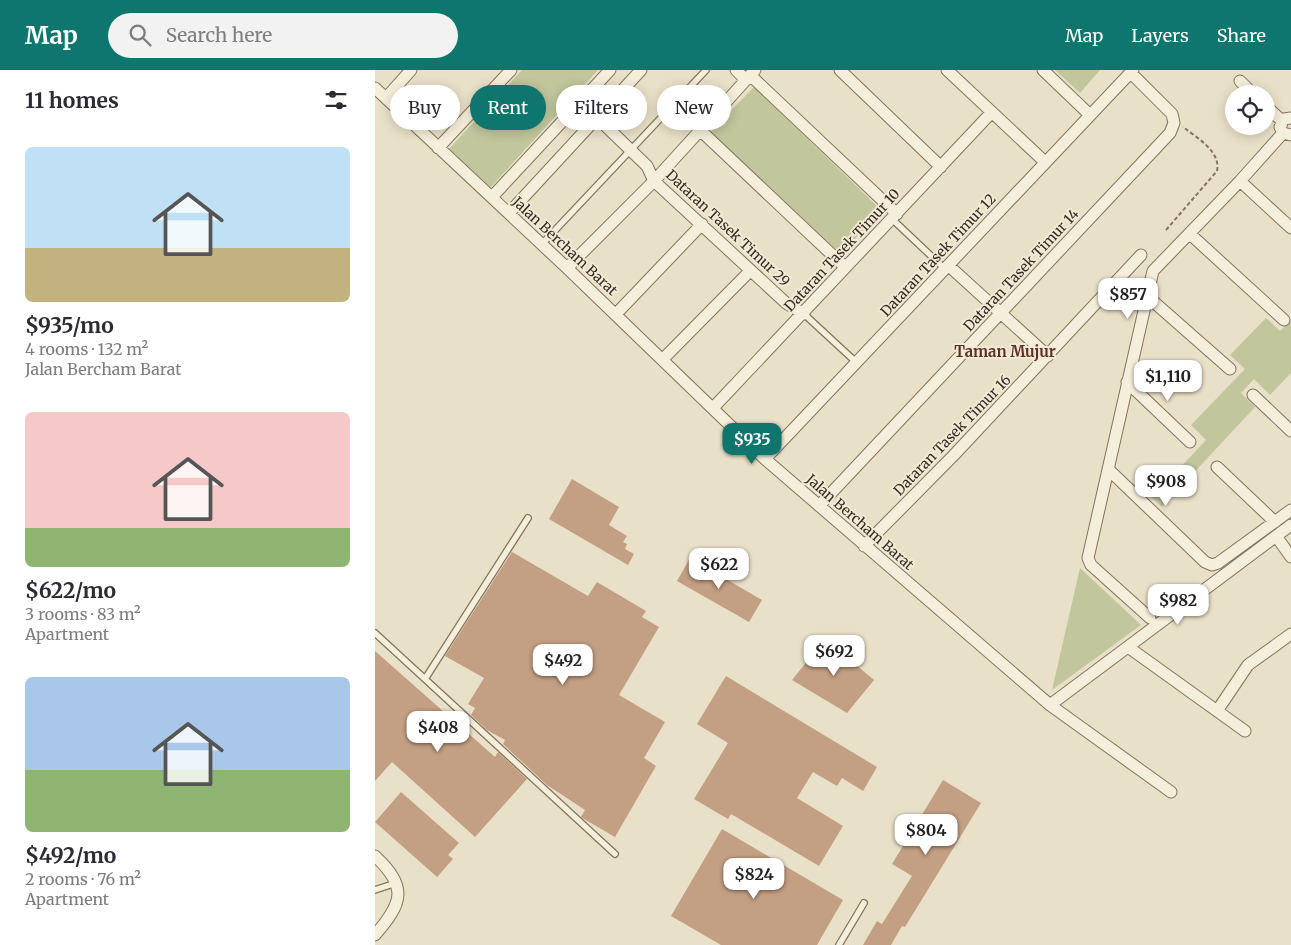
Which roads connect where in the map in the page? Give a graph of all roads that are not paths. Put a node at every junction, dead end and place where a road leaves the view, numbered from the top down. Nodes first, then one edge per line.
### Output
1 (411, 70) edge
2 (511, 70) edge
3 (610, 70) edge
4 (641, 70) edge
5 (706, 70) edge
6 (736, 70) edge
7 (840, 70) edge
8 (947, 70) edge
9 (1043, 70) edge
10 (1132, 71) edge
11 (750, 75) edge
12 (1240, 81) dead end
13 (596, 85) edge
14 (627, 85) edge
15 (1244, 85) edge
16 (375, 88) edge
17 (731, 96) edge
18 (386, 98) junction
19 (1275, 111) edge
20 (992, 112) junction
21 (1090, 115) junction
22 (1289, 118) edge
23 (556, 129) edge
24 (584, 130) edge
25 (610, 130) edge
26 (700, 130) joint
27 (1287, 134) edge
28 (438, 148) junction
29 (631, 150) junction
30 (1045, 162) junction
31 (941, 167) junction
32 (654, 180) junction
33 (1240, 182) junction
34 (492, 197) junction
35 (509, 213) junction
36 (894, 217) junction
37 (701, 224) junction
38 (1291, 228) edge
39 (1190, 234) junction
40 (542, 244) junction
41 (1141, 255) dead end
42 (947, 267) junction
43 (567, 268) junction
44 (845, 268) junction
45 (750, 271) junction
46 (1147, 296) junction
47 (616, 314) junction
48 (804, 314) junction
49 (1001, 314) junction
50 (1283, 320) dead end
51 (1048, 356) junction
52 (663, 359) junction
53 (857, 363) junction
54 (1230, 369) dead end
55 (1127, 382) junction
56 (1253, 395) dead end
57 (713, 408) junction
58 (1291, 431) edge
59 (1190, 442) dead end
60 (765, 459) junction
61 (1217, 467) dead end
62 (1108, 469) junction
63 (819, 506) junction
64 (1291, 510) edge
65 (528, 518) dead end
66 (1275, 522) junction
67 (1291, 525) edge
68 (1276, 536) junction
69 (864, 546) junction
70 (1291, 557) edge
71 (1150, 618) dead end
72 (375, 633) edge
73 (1291, 634) edge
74 (1127, 646) junction
75 (425, 679) junction
76 (1050, 705) junction
77 (1217, 711) junction
78 (1245, 731) dead end
79 (1171, 792) dead end
80 (615, 854) dead end
81 (375, 856) edge
82 (396, 883) junction
83 (375, 890) edge
84 (864, 902) dead end
85 (375, 934) edge
86 (839, 945) edge

1 - 18 street
2 - 28 street
3 - 13 street
4 - 14 street
5 - 29 lane
6 - 11 street
7 - 31 street
8 - 20 street
9 - 21 street
10 - 21 street, Dataran Tasek Timur 12
10 - 49 street, Dataran Tasek Timur 14
11 - 17 street
11 - 36 street
12 - 15 street
16 - 18 street, Jalan Bercham Barat
18 - 28 street, Jalan Bercham Barat
19 - 22 street
20 - 30 street
20 - 31 street, Dataran Tasek Timur 10
21 - 30 street, Dataran Tasek Timur 12
22 - 27 street
23 - 34 street
24 - 35 street
25 - 29 street, Dataran Tasek Timur 29
26 - 32 street
26 - 44 street
27 - 33 street
28 - 34 street, Jalan Bercham Barat
29 - 32 street, Dataran Tasek Timur 29
29 - 40 lane
30 - 42 street, Dataran Tasek Timur 12
31 - 36 street, Dataran Tasek Timur 10
32 - 37 street, Dataran Tasek Timur 29
32 - 43 street
33 - 38 street
33 - 39 street
34 - 35 street, Jalan Bercham Barat
35 - 40 street, Jalan Bercham Barat
36 - 42 lane
36 - 44 street, Dataran Tasek Timur 10
37 - 45 street, Dataran Tasek Timur 29
37 - 47 street
39 - 46 street
39 - 50 street
40 - 43 street, Jalan Bercham Barat
41 - 51 street, Dataran Tasek Timur 16
42 - 49 street
42 - 53 street, Dataran Tasek Timur 12
43 - 47 street, Jalan Bercham Barat
44 - 48 street, Dataran Tasek Timur 10
45 - 48 street, Dataran Tasek Timur 29
45 - 52 street
46 - 54 street
46 - 55 street
47 - 52 street, Jalan Bercham Barat
48 - 53 lane
48 - 57 street, Dataran Tasek Timur 10
49 - 51 street
49 - 63 street, Dataran Tasek Timur 14
51 - 69 street, Dataran Tasek Timur 16
52 - 57 street, Jalan Bercham Barat
53 - 60 street, Dataran Tasek Timur 12
55 - 59 street
55 - 62 street
56 - 58 street
57 - 60 street, Jalan Bercham Barat
60 - 63 street, Jalan Bercham Barat
61 - 66 street
62 - 66 street
62 - 71 street
63 - 69 street, Jalan Bercham Barat
64 - 66 street
65 - 75 lane
67 - 68 street
68 - 70 street
68 - 74 street
69 - 76 street, Jalan Bercham Barat
72 - 75 lane
73 - 77 street
74 - 76 street
74 - 77 street
75 - 80 lane
76 - 79 street, Jalan Bercham Barat
77 - 78 street
81 - 82 street
82 - 83 lane
82 - 85 street
84 - 86 lane

